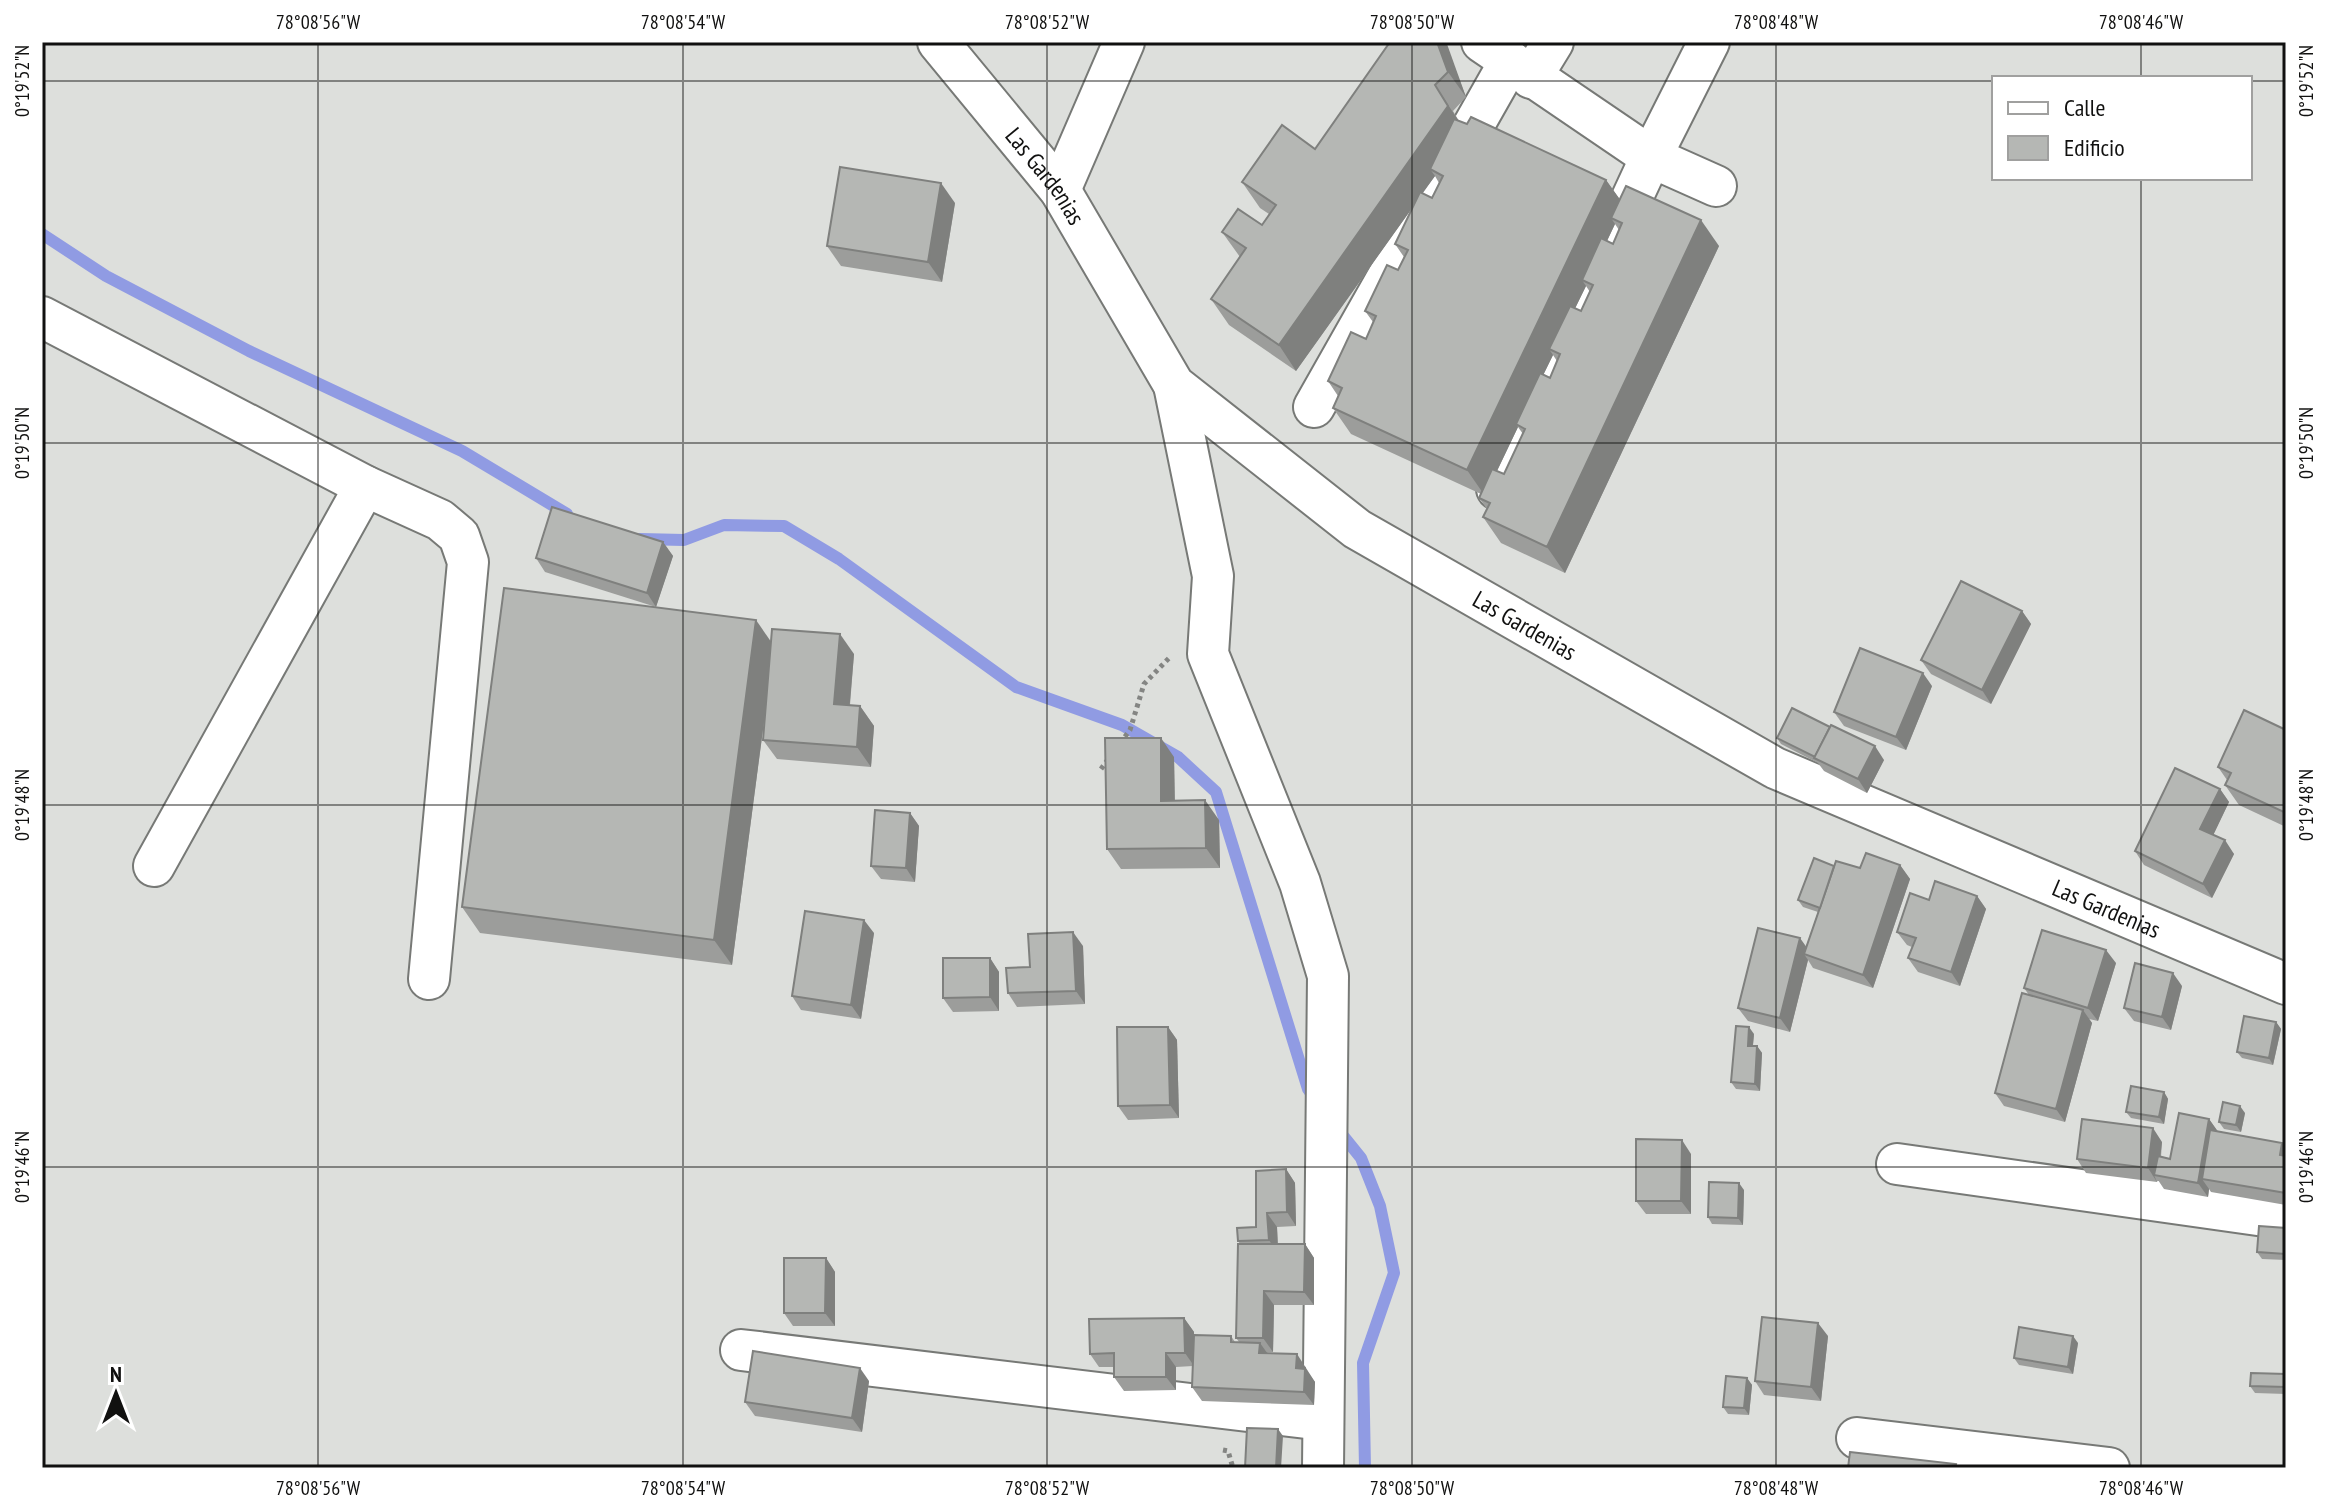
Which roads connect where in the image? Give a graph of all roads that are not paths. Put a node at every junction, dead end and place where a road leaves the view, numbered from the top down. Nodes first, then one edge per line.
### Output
1 (938, 42) edge
2 (1124, 42) edge
3 (1553, 42) edge
4 (1709, 42) edge
5 (1508, 60) edge
6 (1651, 157) junction
7 (1716, 186) dead end
8 (1060, 190) junction
9 (42, 317) edge
10 (1174, 385) junction
11 (1314, 407) dead end
12 (365, 486) junction
13 (1494, 496) edge
14 (154, 866) dead end
15 (429, 979) dead end
16 (2286, 984) edge
17 (1897, 1164) dead end
18 (2286, 1219) edge
19 (741, 1350) dead end
20 (1323, 1420) junction
21 (1857, 1438) dead end
22 (1323, 1468) edge
23 (2109, 1468) edge

1 - 8 street, Las Gardenias
2 - 8 street
3 - 5 street
4 - 6 street
5 - 6 street
5 - 11 street
6 - 7 street
6 - 13 street
8 - 10 street, Las Gardenias
9 - 12 street
10 - 16 street, Las Gardenias
10 - 20 street
12 - 14 street
12 - 15 street
17 - 18 street
19 - 20 street
20 - 22 street
21 - 23 street

